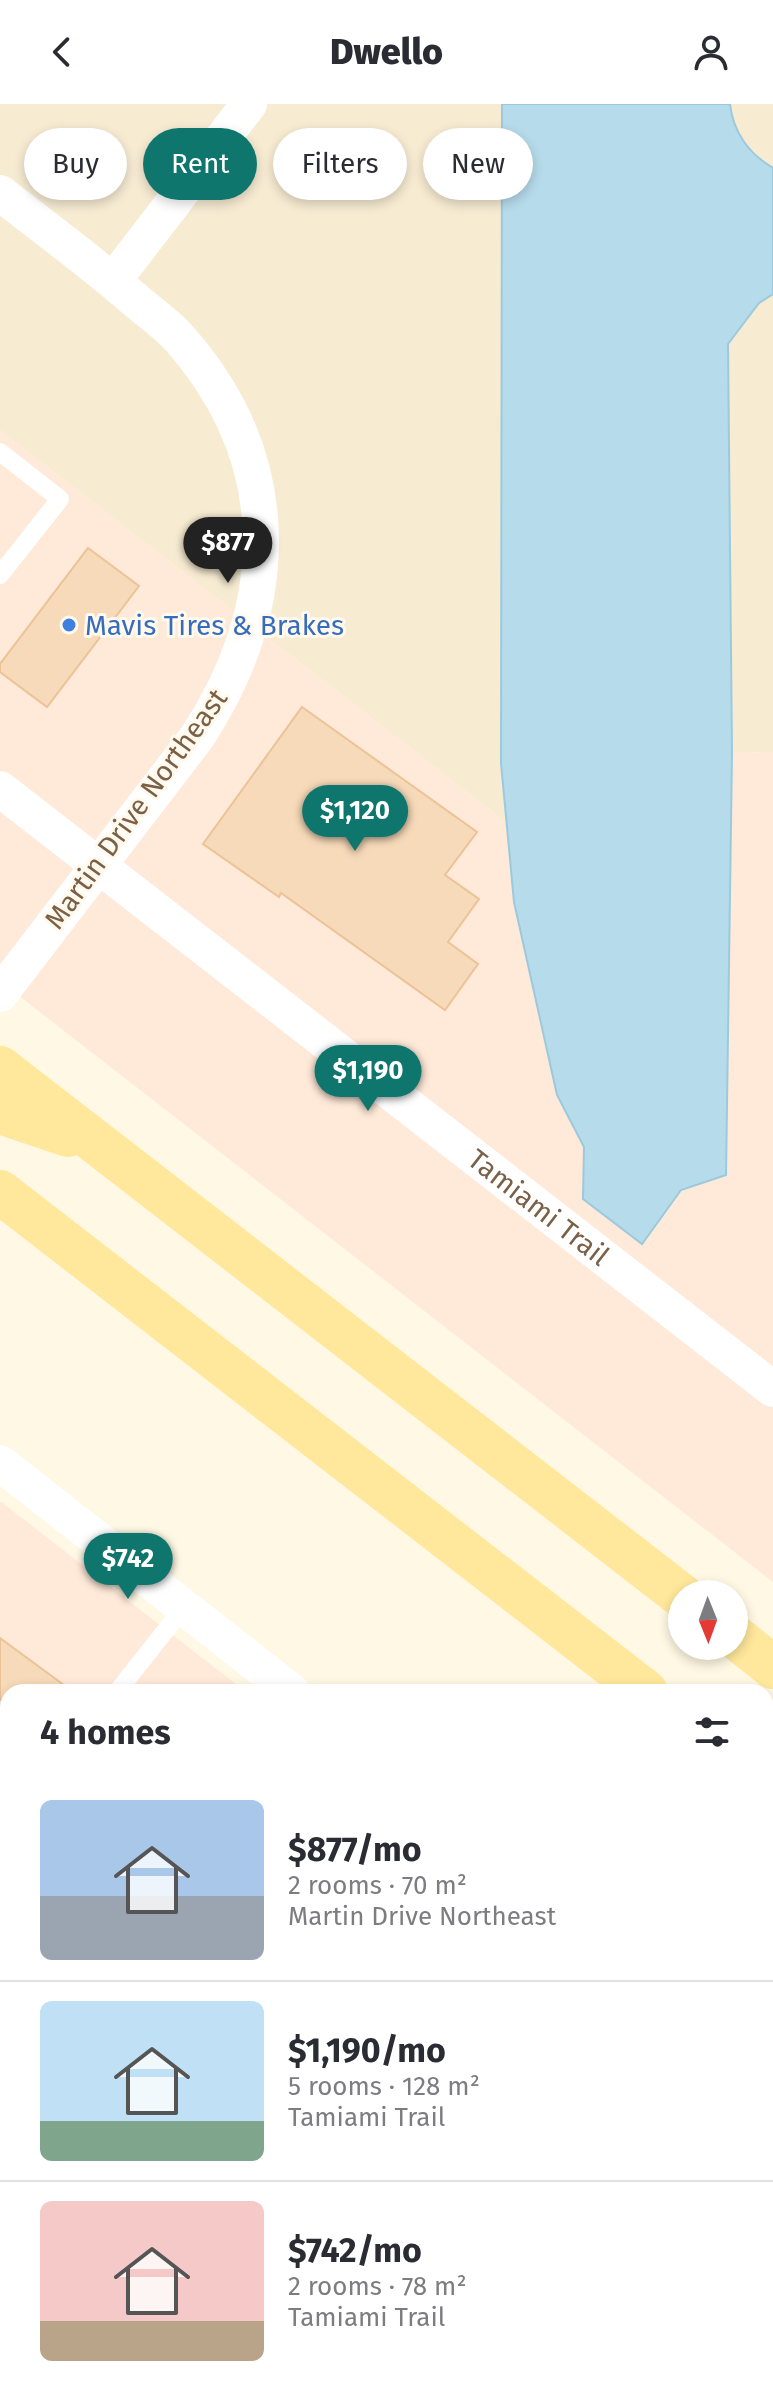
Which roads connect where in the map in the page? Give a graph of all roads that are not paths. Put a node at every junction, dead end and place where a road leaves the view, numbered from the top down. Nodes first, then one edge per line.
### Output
1 (249, 104) edge
2 (0, 193) edge
3 (113, 281) junction
4 (0, 452) edge
5 (0, 575) edge
6 (0, 789) edge
7 (97, 865) junction
8 (0, 994) edge
9 (0, 1068) edge
10 (0, 1112) edge
11 (101, 1146) junction
12 (0, 1192) edge
13 (0, 1220) edge
14 (48, 1231) junction
15 (773, 1389) edge
16 (1, 1465) edge
17 (668, 1585) edge
18 (184, 1607) junction
19 (748, 1647) edge
20 (773, 1667) edge
21 (123, 1684) edge
22 (282, 1684) edge
23 (636, 1684) edge

1 - 3 street
2 - 3 street, Martin Drive Northeast
3 - 7 street, Martin Drive Northeast
4 - 5 lane
6 - 7 street, Tamiami Trail
7 - 8 street, Martin Drive Northeast
7 - 15 street, Tamiami Trail
9 - 11 main road
10 - 11 main road
11 - 17 main road
12 - 14 main road
13 - 14 street
14 - 23 main road
16 - 18 street
18 - 21 lane
18 - 22 street
19 - 20 main road

